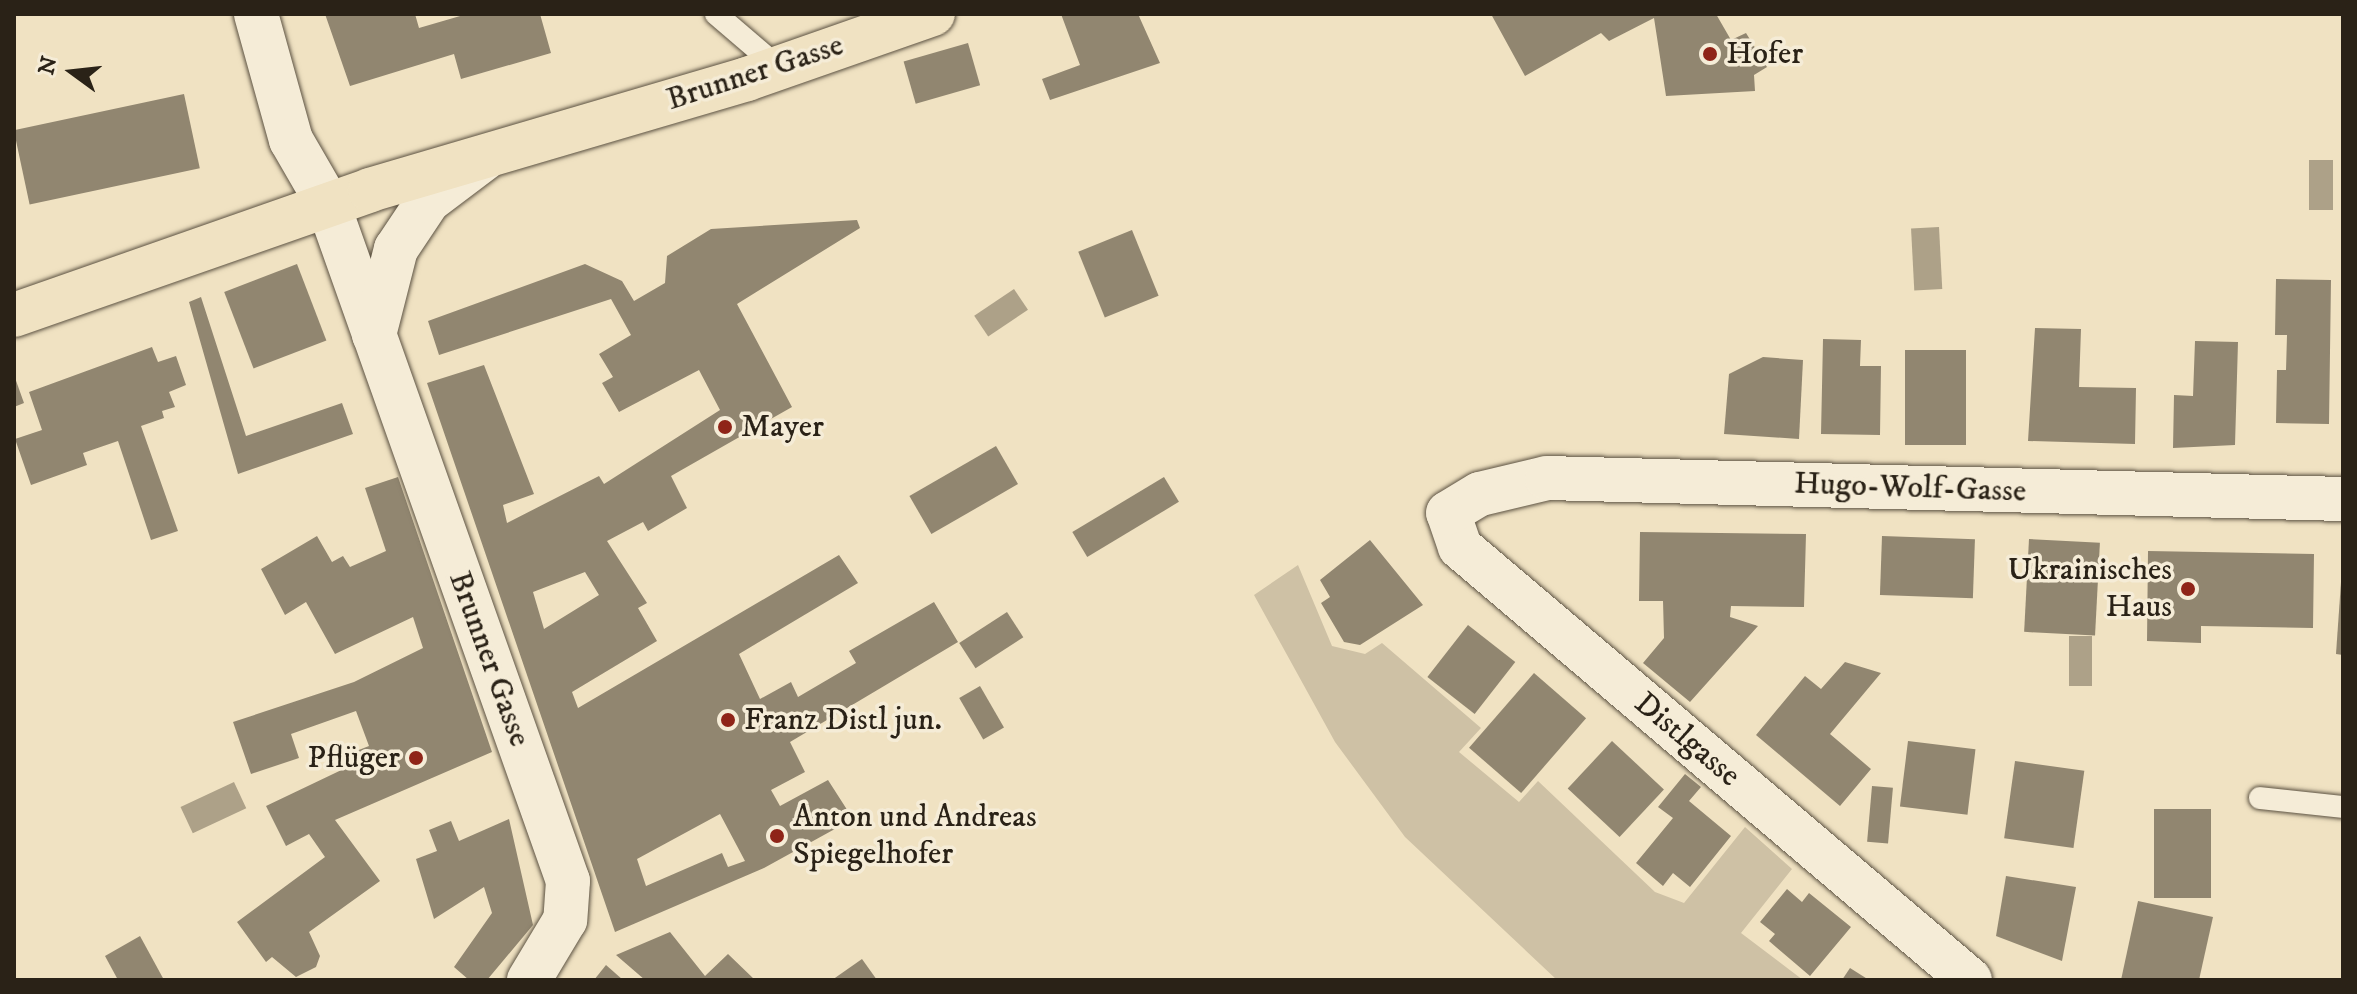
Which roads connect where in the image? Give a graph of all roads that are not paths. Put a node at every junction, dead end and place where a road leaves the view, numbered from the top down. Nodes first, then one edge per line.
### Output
1 (256, 14) edge
2 (716, 14) edge
3 (933, 14) edge
4 (779, 68) junction
5 (485, 158) junction
6 (328, 204) junction
7 (14, 315) edge
8 (374, 335) junction
9 (1480, 494) joint
10 (2343, 499) edge
11 (2260, 798) dead end
12 (2343, 807) edge
13 (529, 980) edge
14 (1970, 980) edge

1 - 6 street
2 - 4 lane
3 - 4 main road, Brunner Gasse
4 - 5 main road, Brunner Gasse
5 - 6 main road, Brunner Gasse
5 - 8 street, Brunner Gasse
6 - 7 main road
6 - 8 street, Brunner Gasse
8 - 13 street, Brunner Gasse
9 - 10 street, Hugo-Wolf-Gasse
9 - 14 street, Distlgasse
11 - 12 lane

